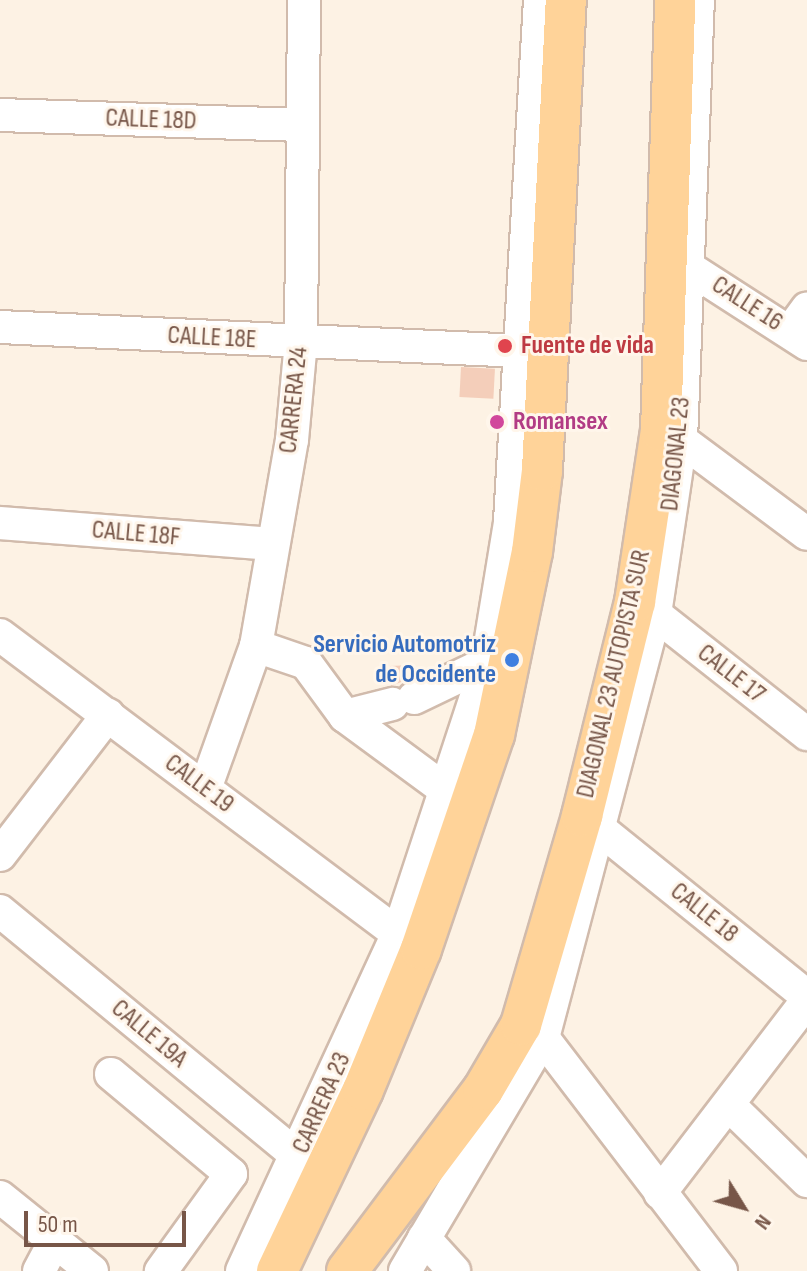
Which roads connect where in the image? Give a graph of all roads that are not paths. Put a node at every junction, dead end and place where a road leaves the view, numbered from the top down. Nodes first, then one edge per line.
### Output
1 (304, 0) edge
2 (540, 0) edge
3 (566, 0) edge
4 (675, 0) edge
5 (698, 0) edge
6 (0, 115) edge
7 (301, 125) junction
8 (686, 266) junction
9 (0, 327) edge
10 (801, 328) edge
11 (301, 342) junction
12 (521, 351) junction
13 (519, 409) junction
14 (681, 440) junction
15 (542, 470) junction
16 (510, 522) junction
17 (0, 523) edge
18 (807, 534) edge
19 (273, 544) junction
20 (655, 614) junction
21 (0, 635) edge
22 (256, 646) junction
23 (487, 663) junction
24 (108, 715) junction
25 (345, 716) junction
26 (807, 734) edge
27 (205, 789) junction
28 (448, 792) junction
29 (601, 830) junction
30 (0, 855) edge
31 (0, 911) edge
32 (409, 941) junction
33 (807, 998) edge
34 (532, 1032) junction
35 (111, 1074) dead end
36 (729, 1105) junction
37 (298, 1157) junction
38 (807, 1181) edge
39 (660, 1193) junction
40 (0, 1197) edge
41 (424, 1238) junction
42 (55, 1241) junction
43 (349, 1268) edge
44 (39, 1271) edge
45 (92, 1271) edge
46 (161, 1271) edge
47 (242, 1271) edge
48 (277, 1271) edge
49 (405, 1271) edge
50 (454, 1271) edge
51 (721, 1271) edge

1 - 7 street, CARRERA 24
2 - 12 street
3 - 15 main road
4 - 34 main road, DIAGONAL 23 AUTOPISTA SUR
5 - 8 street, DIAGONAL 23
6 - 7 street, CALLE 18D
7 - 11 street, CARRERA 24
8 - 10 street, CALLE 16
8 - 14 street, DIAGONAL 23
9 - 11 street, CALLE 18E
11 - 12 street, CALLE 18E
11 - 19 street, CARRERA 24
12 - 13 street
13 - 15 main road
13 - 16 street
14 - 18 street
14 - 20 street, DIAGONAL 23
15 - 16 main road
15 - 32 main road
16 - 23 street
17 - 19 street, CALLE 18F
19 - 22 street, CARRERA 24
20 - 26 street, CALLE 17
20 - 29 street, DIAGONAL 23
21 - 24 street, CALLE 19
22 - 25 street
22 - 27 street, CARRERA 24
23 - 25 street
23 - 28 street
24 - 27 street, CALLE 19
24 - 30 street
25 - 28 street
27 - 32 street, CALLE 19
28 - 32 street
29 - 33 street, CALLE 18
29 - 34 street, DIAGONAL 23
31 - 37 street, CALLE 19A
32 - 37 street, CARRERA 23
32 - 48 main road, CARRERA 23
33 - 36 street
34 - 39 street
34 - 41 street
34 - 43 main road, DIAGONAL 23 AUTOPISTA SUR
35 - 46 street
36 - 38 street
36 - 39 street
37 - 47 street, CARRERA 23
39 - 51 street
40 - 42 street
41 - 49 street
41 - 50 street
42 - 44 street
42 - 45 street

